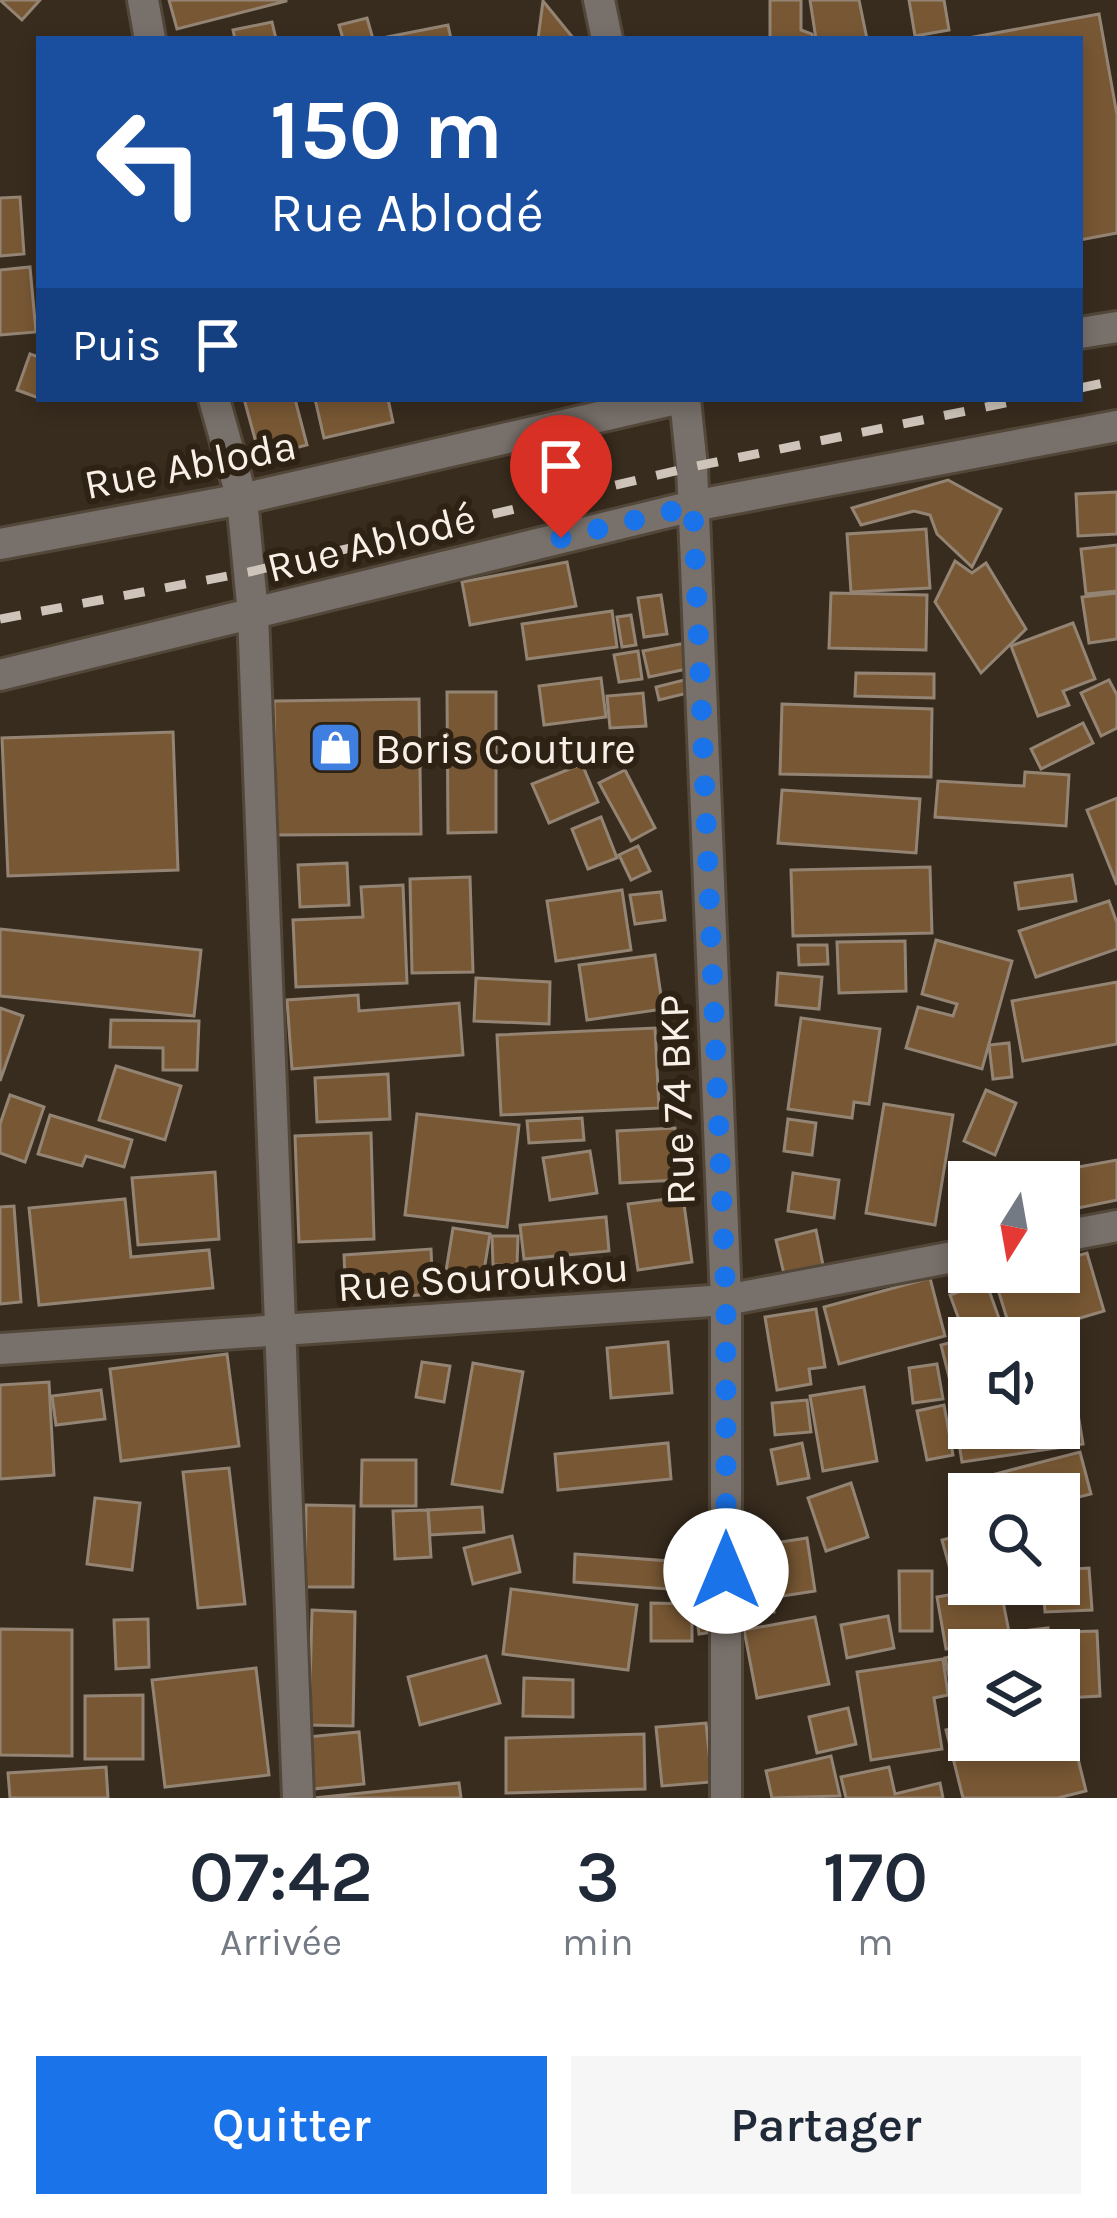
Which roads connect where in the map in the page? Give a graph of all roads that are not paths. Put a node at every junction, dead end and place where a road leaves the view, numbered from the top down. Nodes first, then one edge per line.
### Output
1 (143, 0) edge
2 (599, 0) edge
3 (149, 36) edge
4 (606, 36) edge
5 (1117, 327) edge
6 (1083, 333) edge
7 (215, 402) edge
8 (668, 402) edge
9 (681, 402) edge
10 (1117, 426) edge
11 (242, 499) junction
12 (693, 506) junction
13 (0, 544) edge
14 (253, 614) junction
15 (0, 676) edge
16 (1117, 1226) edge
17 (1080, 1233) edge
18 (948, 1258) edge
19 (726, 1300) junction
20 (280, 1333) junction
21 (0, 1349) edge
22 (298, 1798) edge
23 (726, 1798) edge

1 - 3 street
2 - 4 street
5 - 6 street
7 - 11 street
8 - 11 street, Rue Abloda
9 - 12 street, Rue 74 BKP
10 - 12 street, Rue Ablodé
11 - 13 street, Rue Abloda
11 - 14 street
12 - 14 street, Rue Ablodé
12 - 19 street, Rue 74 BKP
14 - 15 street, Rue Ablodé
14 - 20 street
16 - 17 street
18 - 19 street, Rue Souroukou
19 - 20 street, Rue Souroukou
19 - 23 street, Rue 74 BKP
20 - 21 street, Rue Souroukou
20 - 22 street

